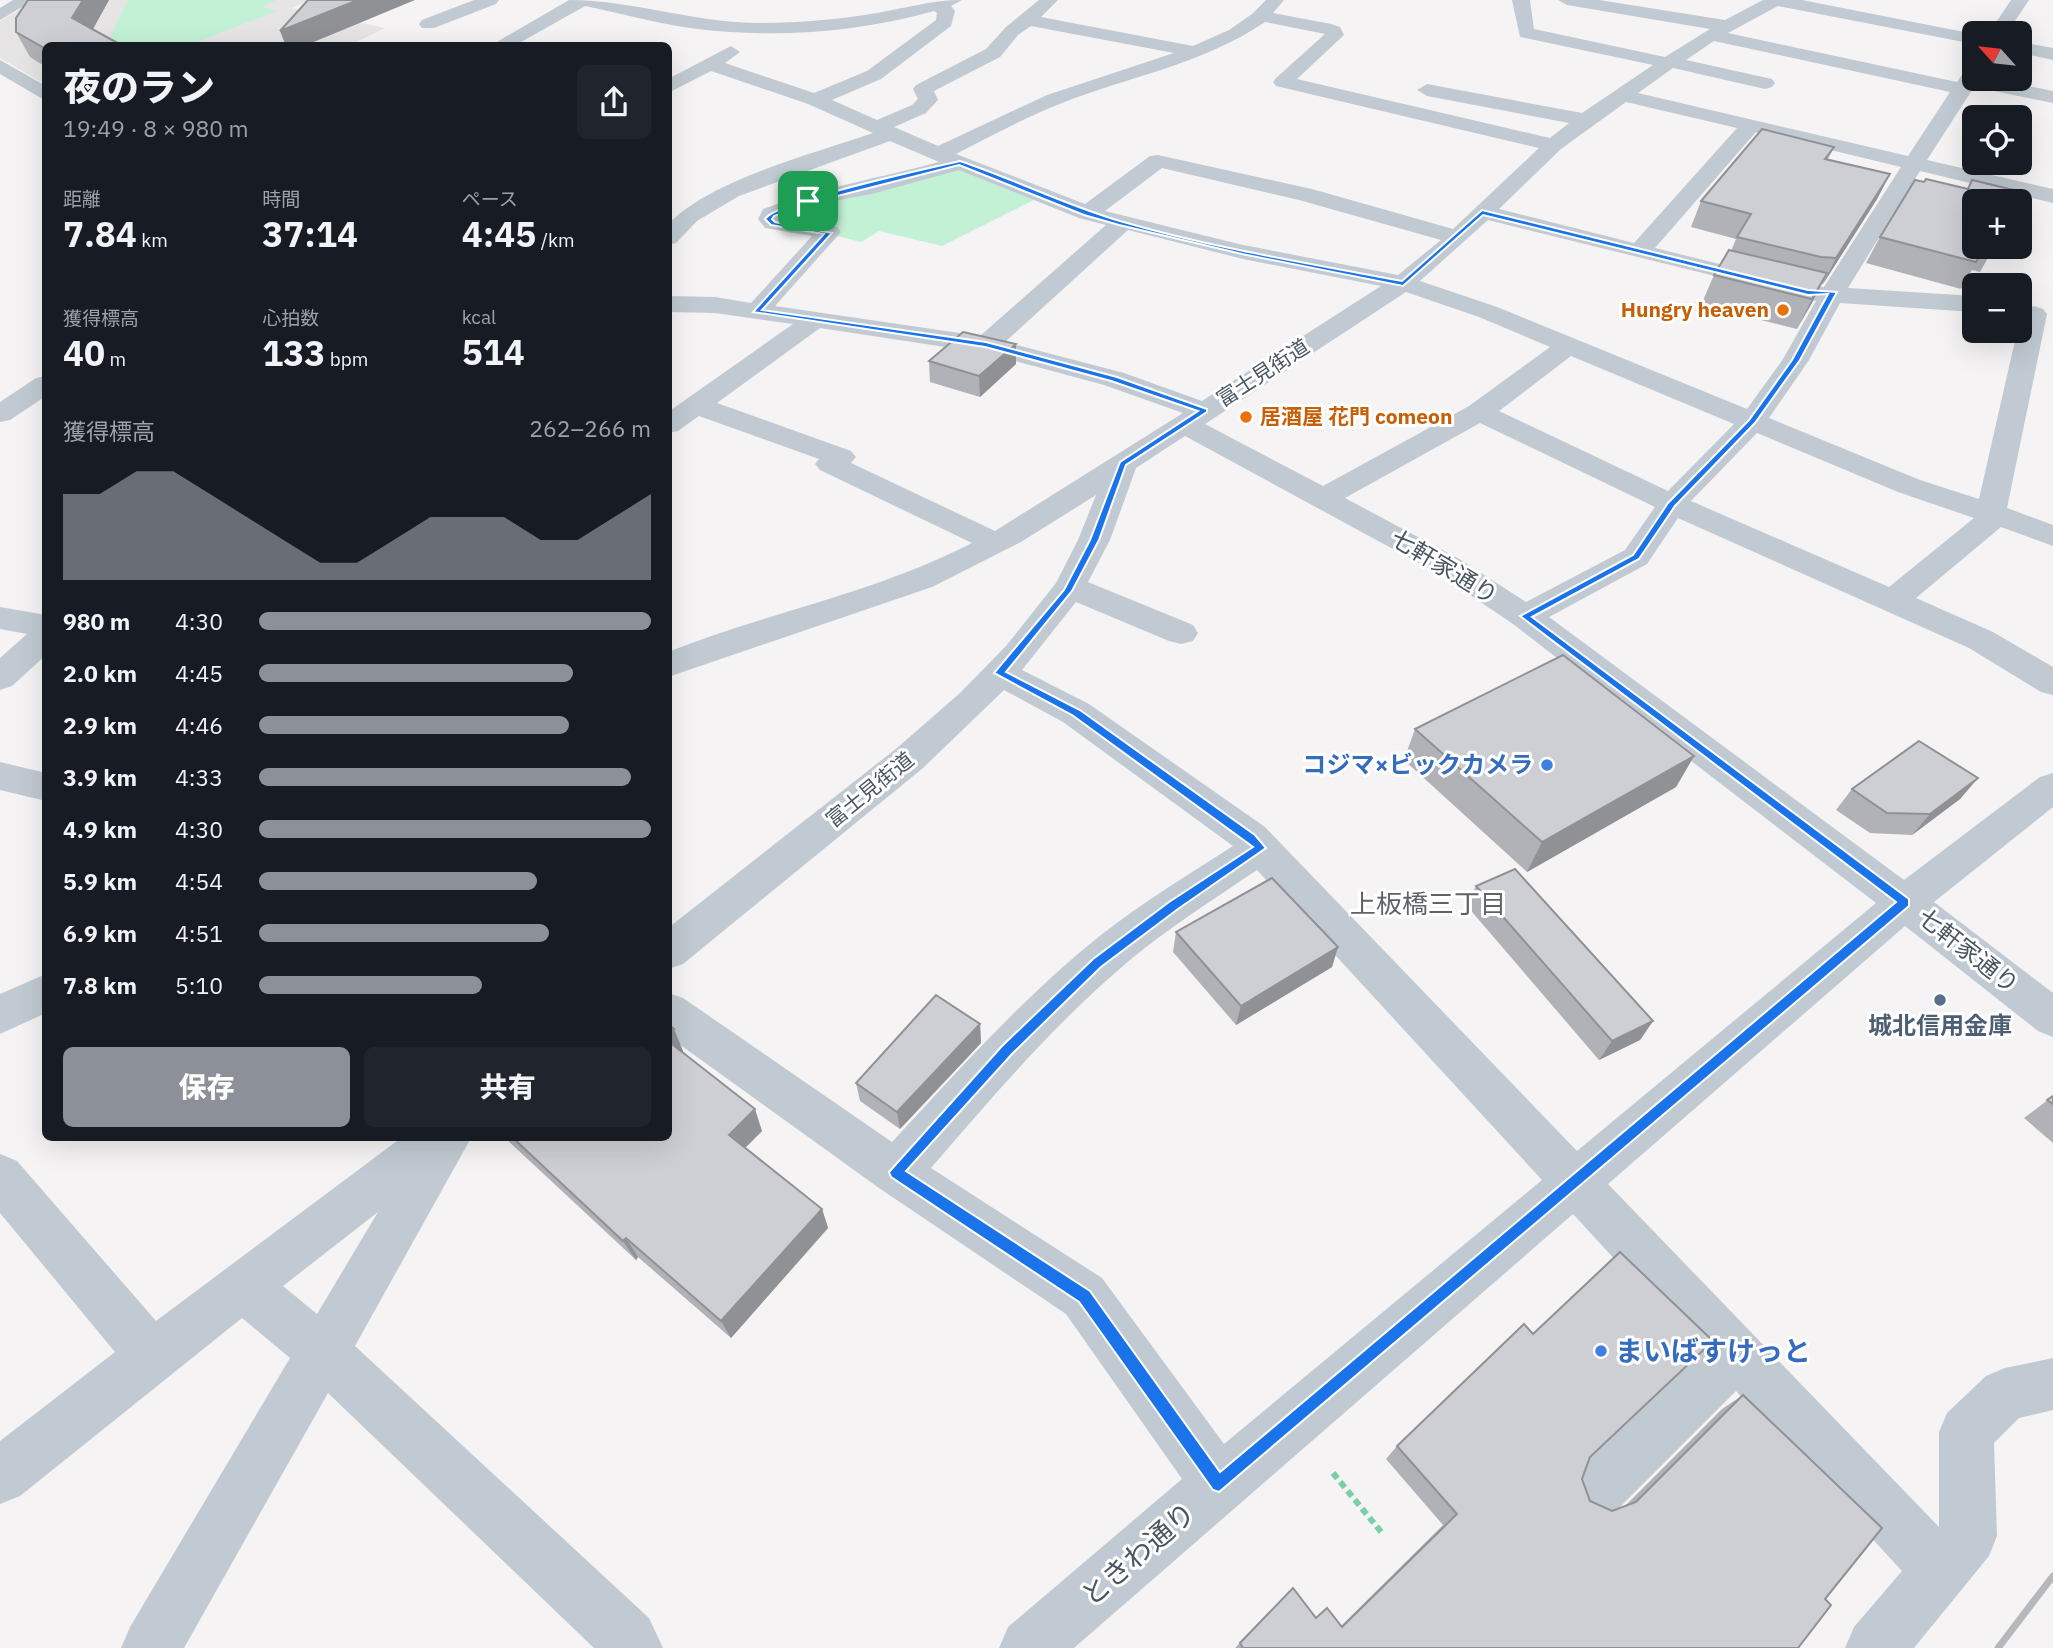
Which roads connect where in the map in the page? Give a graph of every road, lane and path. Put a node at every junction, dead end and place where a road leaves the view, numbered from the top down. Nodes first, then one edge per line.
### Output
1 (25, 0) edge
2 (490, 0) edge
3 (580, 0) edge
4 (1049, 0) edge
5 (1275, 0) edge
6 (1521, 0) edge
7 (1567, 0) edge
8 (1776, 0) edge
9 (2020, 0) edge
10 (946, 2) edge
11 (778, 7) dead end
12 (0, 15) edge
13 (1263, 16) junction
14 (1028, 20) junction
15 (2006, 21) edge
16 (428, 24) dead end
17 (749, 27) junction
18 (1719, 31) junction
19 (1962, 37) edge
20 (506, 42) edge
21 (2032, 50) edge
22 (1192, 51) junction
23 (2053, 54) edge
24 (1670, 62) junction
25 (710, 64) junction
26 (0, 66) edge
27 (1302, 66) junction
28 (1329, 71) dead end
29 (1962, 79) edge
30 (1765, 83) dead end
31 (672, 84) edge
32 (1410, 86) dead end
33 (1962, 90) edge
34 (2023, 91) edge
35 (42, 92) edge
36 (1623, 95) junction
37 (2053, 97) edge
38 (815, 100) junction
39 (1586, 120) junction
40 (1751, 125) junction
41 (885, 130) junction
42 (1554, 145) junction
43 (938, 154) junction
44 (960, 163) junction
45 (1915, 164) junction
46 (2053, 196) edge
47 (1482, 212) junction
48 (1087, 213) junction
49 (1121, 224) junction
50 (672, 234) edge
51 (1457, 237) junction
52 (1639, 252) junction
53 (1403, 283) junction
54 (1833, 292) junction
55 (1962, 303) edge
56 (672, 304) edge
57 (756, 312) junction
58 (2035, 315) edge
59 (815, 320) junction
60 (986, 345) junction
61 (1569, 346) junction
62 (42, 387) edge
63 (696, 405) junction
64 (1479, 412) junction
65 (0, 414) edge
66 (1194, 417) junction
67 (672, 422) edge
68 (1752, 422) junction
69 (1123, 464) junction
70 (1324, 498) junction
71 (1672, 505) junction
72 (1993, 513) junction
73 (2053, 536) edge
74 (994, 542) junction
75 (1070, 587) junction
76 (1893, 600) junction
77 (1525, 616) junction
78 (0, 618) edge
79 (42, 625) edge
80 (1181, 633) dead end
81 (42, 640) edge
82 (672, 663) edge
83 (22, 668) edge
84 (999, 673) junction
85 (2053, 683) edge
86 (0, 776) edge
87 (42, 786) edge
88 (2053, 787) edge
89 (1261, 848) junction
90 (1905, 902) junction
91 (672, 949) edge
92 (42, 994) edge
93 (672, 1014) edge
94 (0, 1015) edge
95 (2053, 1018) edge
96 (433, 1141) edge
97 (446, 1141) edge
98 (896, 1172) junction
99 (0, 1177) edge
100 (1575, 1183) junction
101 (243, 1285) junction
102 (323, 1352) junction
103 (1737, 1354) junction
104 (152, 1356) junction
105 (2053, 1384) edge
106 (1333, 1473) dead end
107 (0, 1476) edge
108 (1219, 1484) junction
109 (1595, 1492) dead end
110 (1382, 1533) dead end
111 (1939, 1569) junction
112 (151, 1648) edge
113 (633, 1648) edge
114 (1029, 1648) edge
115 (1875, 1648) edge

1 - 12 street
2 - 16 street
3 - 17 street
3 - 20 street
4 - 14 street
5 - 13 street
6 - 24 street
7 - 18 street
8 - 18 street, 富士見街道
8 - 19 street
9 - 15 street
10 - 17 street
10 - 38 street
11 - 17 street
13 - 22 street
13 - 27 street
14 - 22 street
14 - 41 street
17 - 25 street
18 - 24 street, 富士見街道
18 - 29 street
21 - 23 street
22 - 43 street
24 - 30 street
24 - 36 street, 富士見街道
25 - 31 street
25 - 38 street
26 - 35 street
27 - 28 street
27 - 42 street
32 - 39 street
33 - 45 street
34 - 37 street
36 - 39 street, 富士見街道
36 - 40 street
38 - 41 street
39 - 42 street, 富士見街道
40 - 45 street
40 - 52 street
41 - 43 street
41 - 50 street
42 - 47 street, 富士見街道
43 - 44 street
44 - 48 street
44 - 57 street
45 - 46 street
45 - 54 street
47 - 51 street, 富士見街道
47 - 52 street
48 - 49 street
48 - 51 street
49 - 53 street
49 - 60 street
51 - 53 street, 富士見街道
52 - 54 street
53 - 61 street
53 - 66 street, 富士見街道
54 - 55 street
54 - 68 street
56 - 57 street, 七軒家通り
57 - 59 street, 七軒家通り
58 - 72 street
59 - 60 street, 七軒家通り
59 - 63 street
60 - 66 street, 七軒家通り
61 - 64 street
61 - 68 street
62 - 65 street
63 - 67 street
63 - 74 street
64 - 70 street
64 - 71 street
66 - 69 street, 富士見街道
66 - 70 street, 七軒家通り
68 - 71 street
68 - 72 street
69 - 74 street
69 - 75 street, 富士見街道
70 - 77 street, 七軒家通り
71 - 76 street
71 - 77 street
72 - 73 street
72 - 76 street
74 - 82 street
75 - 80 street
75 - 84 street, 富士見街道
76 - 85 street
77 - 90 street, 七軒家通り
78 - 79 street
81 - 83 street
84 - 89 street
84 - 91 street, 富士見街道
86 - 87 street
88 - 90 street, ときわ通り
89 - 98 street
89 - 100 street
90 - 95 street, 七軒家通り
90 - 100 street, ときわ通り
92 - 94 street
93 - 98 street
96 - 101 street
97 - 102 street
98 - 108 street
99 - 104 street
100 - 103 street
100 - 108 street, ときわ通り
101 - 102 street
101 - 104 street
102 - 112 street
102 - 113 street
103 - 109 street
103 - 111 street
104 - 107 street
105 - 111 street
106 - 110 path
108 - 114 street, ときわ通り
111 - 115 street

